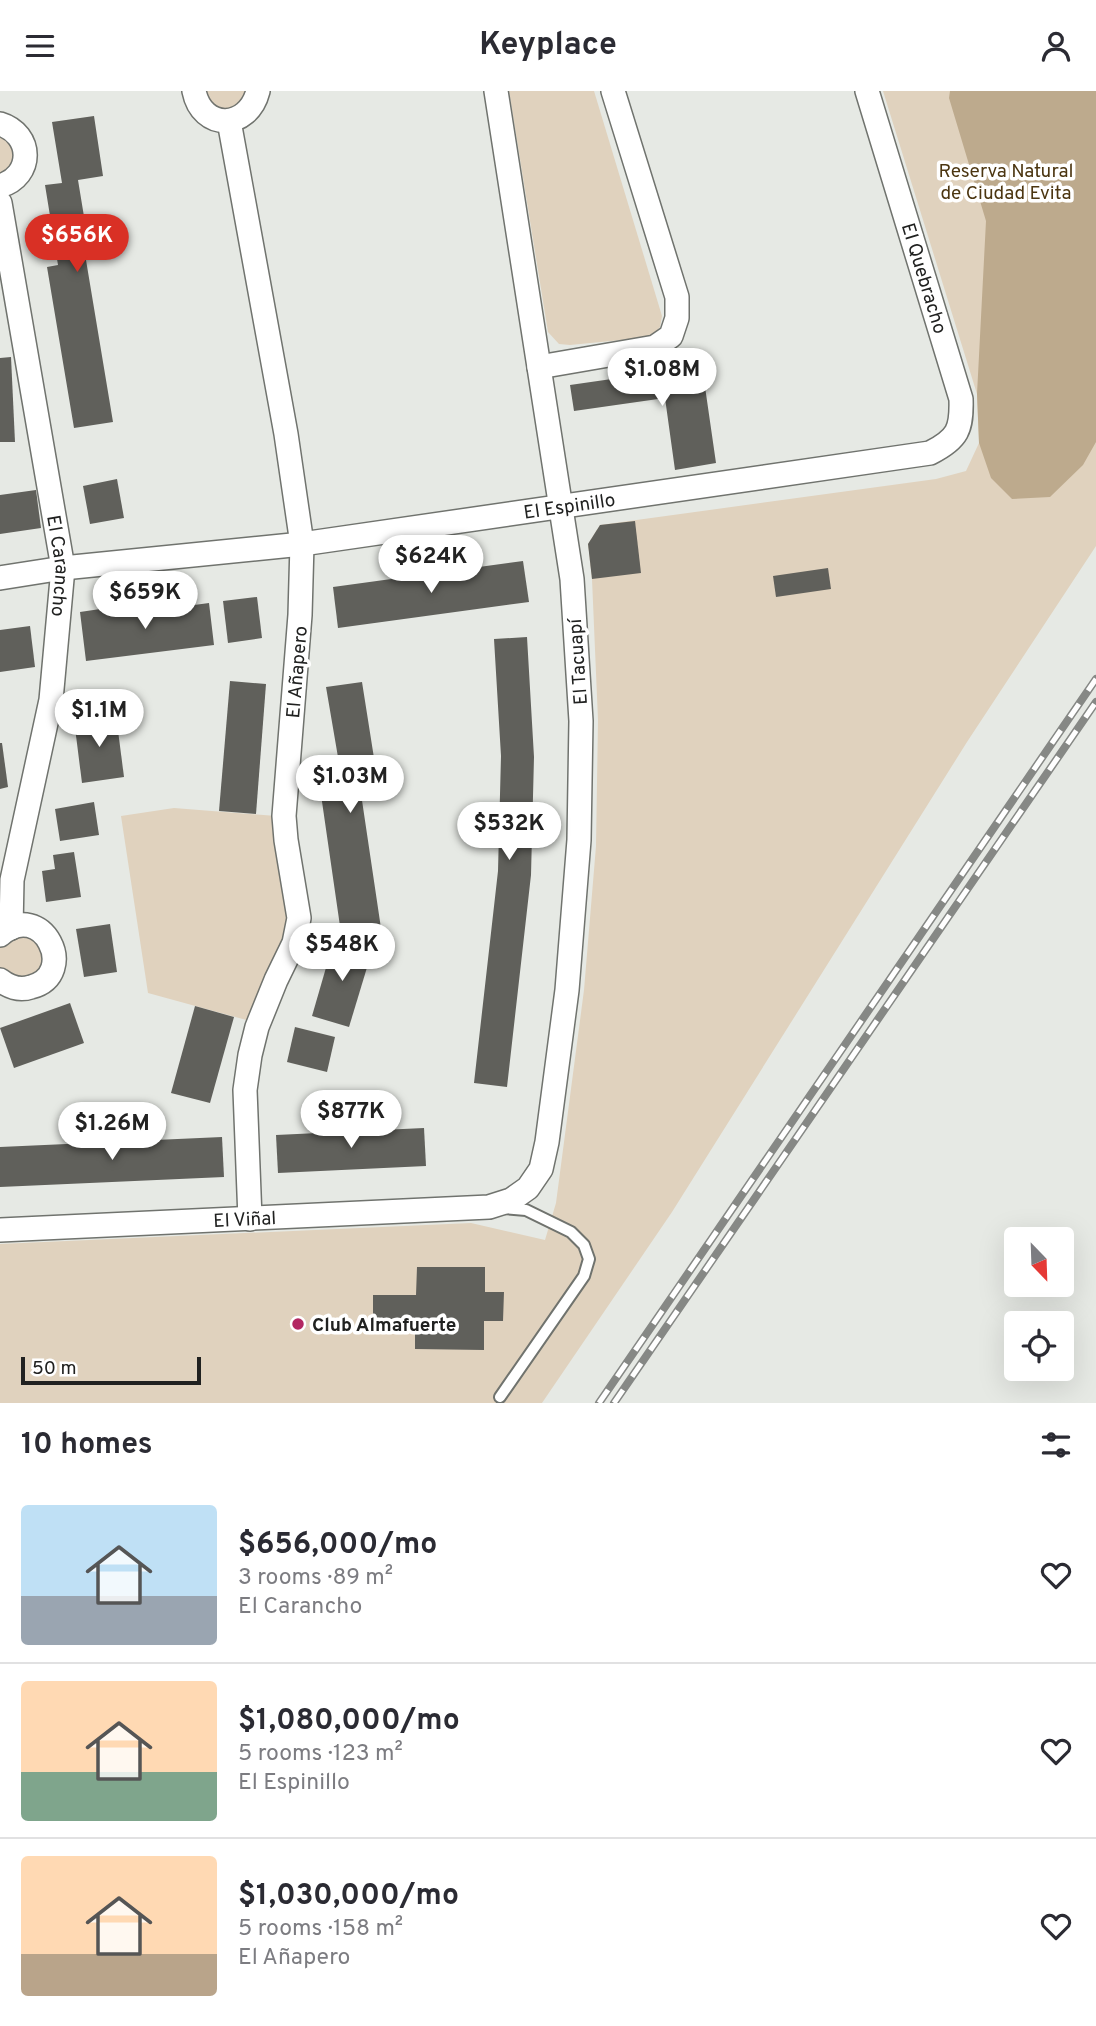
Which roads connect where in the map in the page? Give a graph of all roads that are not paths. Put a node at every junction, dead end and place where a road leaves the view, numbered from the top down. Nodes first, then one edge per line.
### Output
1 (194, 91) edge
2 (258, 91) edge
3 (496, 91) edge
4 (613, 91) edge
5 (867, 91) edge
6 (229, 121) junction
7 (0, 124) edge
8 (0, 186) edge
9 (0, 203) edge
10 (539, 366) junction
11 (930, 453) joint
12 (560, 505) junction
13 (302, 544) junction
14 (62, 568) junction
15 (0, 577) edge
16 (5, 931) edge
17 (0, 979) edge
18 (489, 1207) junction
19 (250, 1219) junction
20 (0, 1230) edge
21 (500, 1397) dead end

1 - 6 street
2 - 6 street
3 - 10 street, El Tacuapí
4 - 10 street
5 - 11 street, El Quebracho
6 - 13 street, El Añapero
7 - 8 street
9 - 14 street, El Carancho
10 - 12 street, El Tacuapí
11 - 12 street, El Espinillo
12 - 13 street, El Espinillo
12 - 18 street, El Tacuapí
13 - 14 street, El Espinillo
13 - 19 street, El Añapero
14 - 15 street, El Espinillo
14 - 16 street, El Carancho
16 - 17 street, El Carancho
18 - 19 street, El Viñal
18 - 21 lane
19 - 20 street, El Viñal

